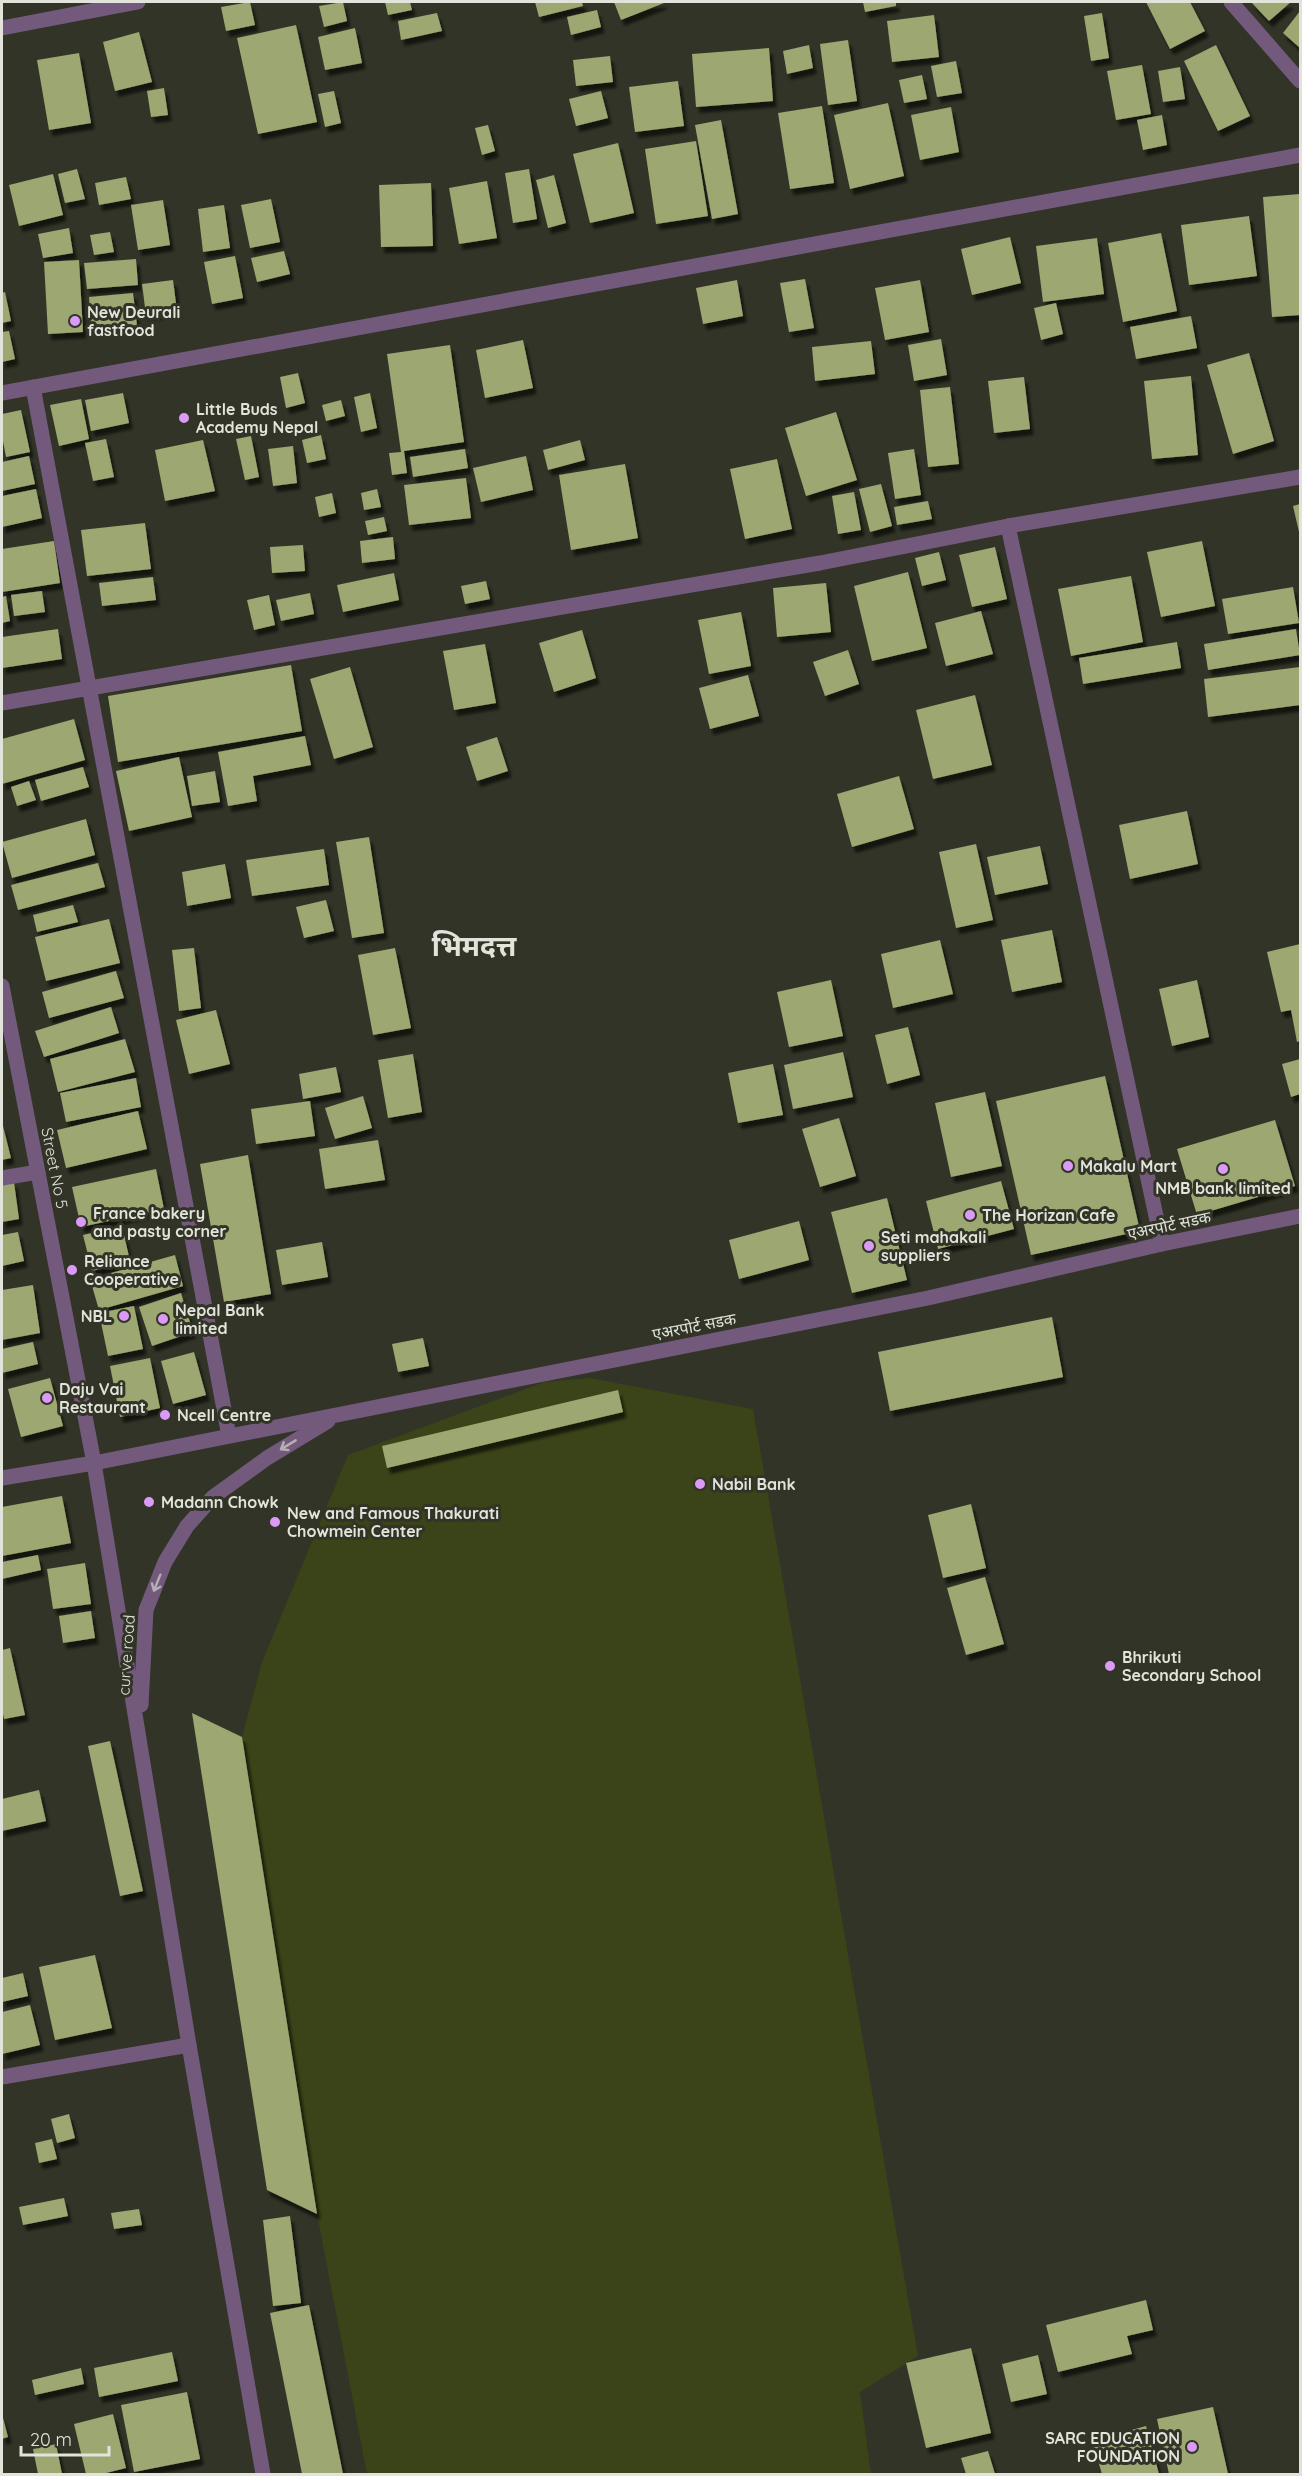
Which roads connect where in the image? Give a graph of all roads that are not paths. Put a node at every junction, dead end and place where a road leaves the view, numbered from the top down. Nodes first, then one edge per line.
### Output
1 (138, 2) edge
2 (1231, 2) edge
3 (2, 28) edge
4 (1300, 81) edge
5 (1300, 155) edge
6 (33, 387) junction
7 (2, 393) edge
8 (1300, 477) edge
9 (1008, 526) junction
10 (90, 688) junction
11 (2, 703) edge
12 (2, 986) edge
13 (38, 1172) junction
14 (2, 1178) edge
15 (1300, 1216) edge
16 (1162, 1244) junction
17 (338, 1414) junction
18 (229, 1436) junction
19 (94, 1463) junction
20 (2, 1478) edge
21 (140, 1733) junction
22 (189, 2045) junction
23 (2, 2077) edge
24 (263, 2475) edge

1 - 3 street
2 - 4 street
5 - 6 street
6 - 7 street
6 - 10 street
8 - 9 street
9 - 10 street
9 - 16 street
10 - 11 street
10 - 18 street
12 - 13 street, Street No 5
13 - 14 street
13 - 19 street, Street No 5
15 - 16 street, एअरपोर्ट सडक
16 - 17 street, एअरपोर्ट सडक
17 - 18 street, एअरपोर्ट सडक
17 -> 21 street, curve road
18 - 19 street, एअरपोर्ट सडक
19 - 20 street, एअरपोर्ट सडक
19 - 21 street, Street No 5
21 - 22 street
22 - 23 street
22 - 24 street

